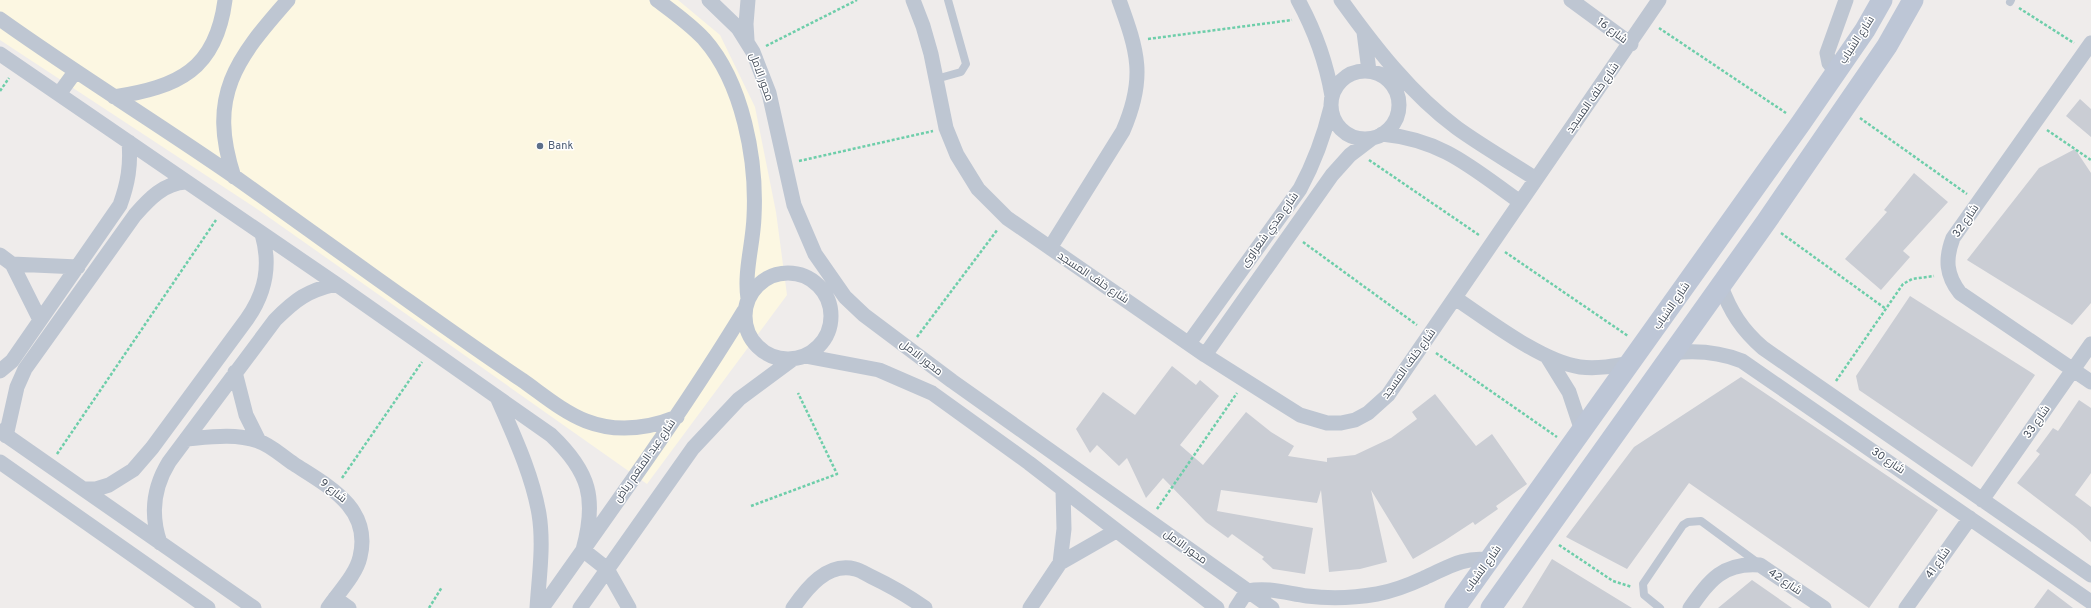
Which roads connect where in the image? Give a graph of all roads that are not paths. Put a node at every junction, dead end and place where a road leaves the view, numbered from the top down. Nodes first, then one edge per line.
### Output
1 (224, 0) edge
2 (288, 0) edge
3 (657, 0) edge
4 (709, 0) edge
5 (748, 0) edge
6 (913, 0) edge
7 (948, 0) edge
8 (1119, 0) edge
9 (1298, 0) edge
10 (1341, 0) edge
11 (1571, 0) edge
12 (1659, 0) edge
13 (1846, 0) edge
14 (1882, 0) edge
15 (1913, 0) edge
16 (0, 19) edge
17 (1364, 32) junction
18 (1631, 44) junction
19 (750, 46) junction
20 (2089, 47) edge
21 (0, 54) edge
22 (1369, 71) junction
23 (75, 72) junction
24 (1836, 72) junction
25 (936, 79) junction
26 (1393, 86) junction
27 (1413, 88) junction
28 (59, 94) junction
29 (114, 97) junction
30 (1332, 101) junction
31 (1376, 137) junction
32 (129, 142) junction
33 (234, 177) junction
34 (1536, 179) junction
35 (186, 182) junction
36 (1520, 202) junction
37 (120, 205) junction
38 (1743, 206) junction
39 (135, 214) junction
40 (1766, 222) junction
41 (262, 234) junction
42 (1050, 248) junction
43 (815, 254) junction
44 (6, 259) edge
45 (78, 267) junction
46 (336, 284) junction
47 (818, 285) junction
48 (1721, 286) junction
49 (846, 297) junction
50 (1455, 298) junction
51 (746, 305) junction
52 (248, 319) junction
53 (40, 320) junction
54 (265, 332) junction
55 (1189, 343) junction
56 (2091, 344) edge
57 (478, 350) junction
58 (1673, 353) junction
59 (1206, 355) junction
60 (799, 357) junction
61 (1548, 358) junction
62 (12, 361) junction
63 (1632, 362) junction
64 (1785, 363) junction
65 (25, 369) junction
66 (2074, 369) junction
67 (0, 371) edge
68 (236, 372) junction
69 (463, 372) junction
70 (1772, 382) junction
71 (2091, 382) edge
72 (496, 396) junction
73 (676, 416) junction
74 (3, 434) edge
75 (186, 439) junction
76 (1577, 439) junction
77 (259, 441) junction
78 (152, 448) junction
79 (0, 462) edge
80 (169, 462) junction
81 (49, 466) junction
82 (36, 487) junction
83 (83, 489) junction
84 (1063, 490) junction
85 (1982, 500) junction
86 (1970, 518) junction
87 (2020, 526) junction
88 (1116, 531) junction
89 (160, 543) junction
90 (2007, 544) junction
91 (583, 550) junction
92 (1490, 560) junction
93 (1060, 563) junction
94 (1760, 565) junction
95 (608, 569) junction
96 (2091, 575) edge
97 (1514, 576) junction
98 (1247, 591) junction
99 (2091, 602) edge
100 (331, 603) edge
101 (1454, 606) edge
102 (208, 608) edge
103 (254, 608) edge
104 (349, 608) edge
105 (537, 608) edge
106 (542, 608) edge
107 (580, 608) edge
108 (628, 608) edge
109 (794, 608) edge
110 (925, 608) edge
111 (1030, 608) edge
112 (1217, 608) edge
113 (1236, 608) edge
114 (1272, 608) edge
115 (1491, 608) edge
116 (1660, 608) edge
117 (1690, 608) edge
118 (1824, 608) edge
119 (1906, 608) edge

1 - 29 street
2 - 33 street
3 - 51 street
4 - 19 street, محور الامل
5 - 19 street
6 - 25 street, شارع خلف المسجد
7 - 25 lane
8 - 42 street, شارع خلف المسجد
9 - 30 street, شارع هدي شعراوى
10 - 17 street
11 - 18 street, شارع 16
12 - 18 street, شارع 16
13 - 24 street
14 - 24 street, شارع الشباب
15 - 40 street
16 - 23 street
17 - 22 street
17 - 27 street
18 - 34 street, شارع خلف المسجد
19 - 43 street, محور الامل
20 - 66 street, شارع 32
21 - 28 street
22 - 26 street
22 - 30 street
23 - 28 street
23 - 29 street
24 - 38 street, شارع الشباب
25 - 42 street, شارع خلف المسجد
26 - 27 street
26 - 31 street
27 - 34 street
28 - 32 street
29 - 33 street
30 - 31 street
30 - 55 street, شارع هدي شعراوى
31 - 36 street
31 - 59 street, شارع هدي شعراوى
32 - 35 street
32 - 37 street
33 - 57 street
34 - 36 street, شارع خلف المسجد
35 - 39 street
35 - 41 street
36 - 50 street, شارع خلف المسجد
37 - 39 street
37 - 45 street
38 - 40 street
38 - 63 street, شارع الشباب
39 - 65 street
40 - 48 street
41 - 46 street
41 - 52 street
42 - 55 street, شارع خلف المسجد
43 - 47 street
43 - 49 street, محور الامل
44 - 45 street
44 - 53 street
45 - 53 street
46 - 54 street
46 - 69 street
47 - 49 street
47 - 51 street
47 - 60 street
48 - 58 street
48 - 64 street, شارع 30
49 - 98 street, محور الامل
50 - 59 street, شارع خلف المسجد
50 - 61 street
51 - 60 street
51 - 73 street, شارع عبد المنعم رياض
52 - 54 street
52 - 78 street
53 - 62 street
54 - 68 street
55 - 59 street, شارع خلف المسجد
56 - 66 street, شارع 33
57 - 69 street
57 - 73 street
58 - 70 street, شارع 30
58 - 97 street
60 - 84 street, محور الامل
60 - 95 street
61 - 63 street
61 - 76 street
62 - 65 street
62 - 67 street
63 - 76 street, شارع الشباب
64 - 70 street
64 - 85 street, شارع 30
65 - 74 street
66 - 71 street, شارع 32
66 - 85 street, شارع 33
68 - 75 street
68 - 77 street
69 - 72 street
70 - 86 street, شارع 30
72 - 91 street
72 - 105 street
73 - 91 street, شارع عبد المنعم رياض
74 - 81 street
75 - 77 street, شارع 9
75 - 80 street
76 - 92 street, شارع الشباب
77 - 100 street, شارع 9
78 - 80 street
78 - 83 street
79 - 82 street
80 - 89 street
81 - 82 street
81 - 83 street
82 - 102 street
83 - 89 street
84 - 88 street, محور الامل
84 - 93 street
85 - 87 street, شارع 30
86 - 90 street, شارع 30
86 - 119 street, شارع 41
87 - 90 street
87 - 96 street, شارع 30
88 - 93 street
88 - 112 street, محور الامل
89 - 103 street
90 - 99 street, شارع 30
91 - 95 street
91 - 106 street, شارع عبد المنعم رياض
92 - 97 street
92 - 98 street
92 - 101 street, شارع الشباب
93 - 111 street
94 - 116 lane
94 - 117 street, شارع 42
94 - 118 street, شارع 42
95 - 107 street
95 - 108 street
97 - 115 street
98 - 113 street
98 - 114 street, محور الامل
100 - 104 street
109 - 110 street

